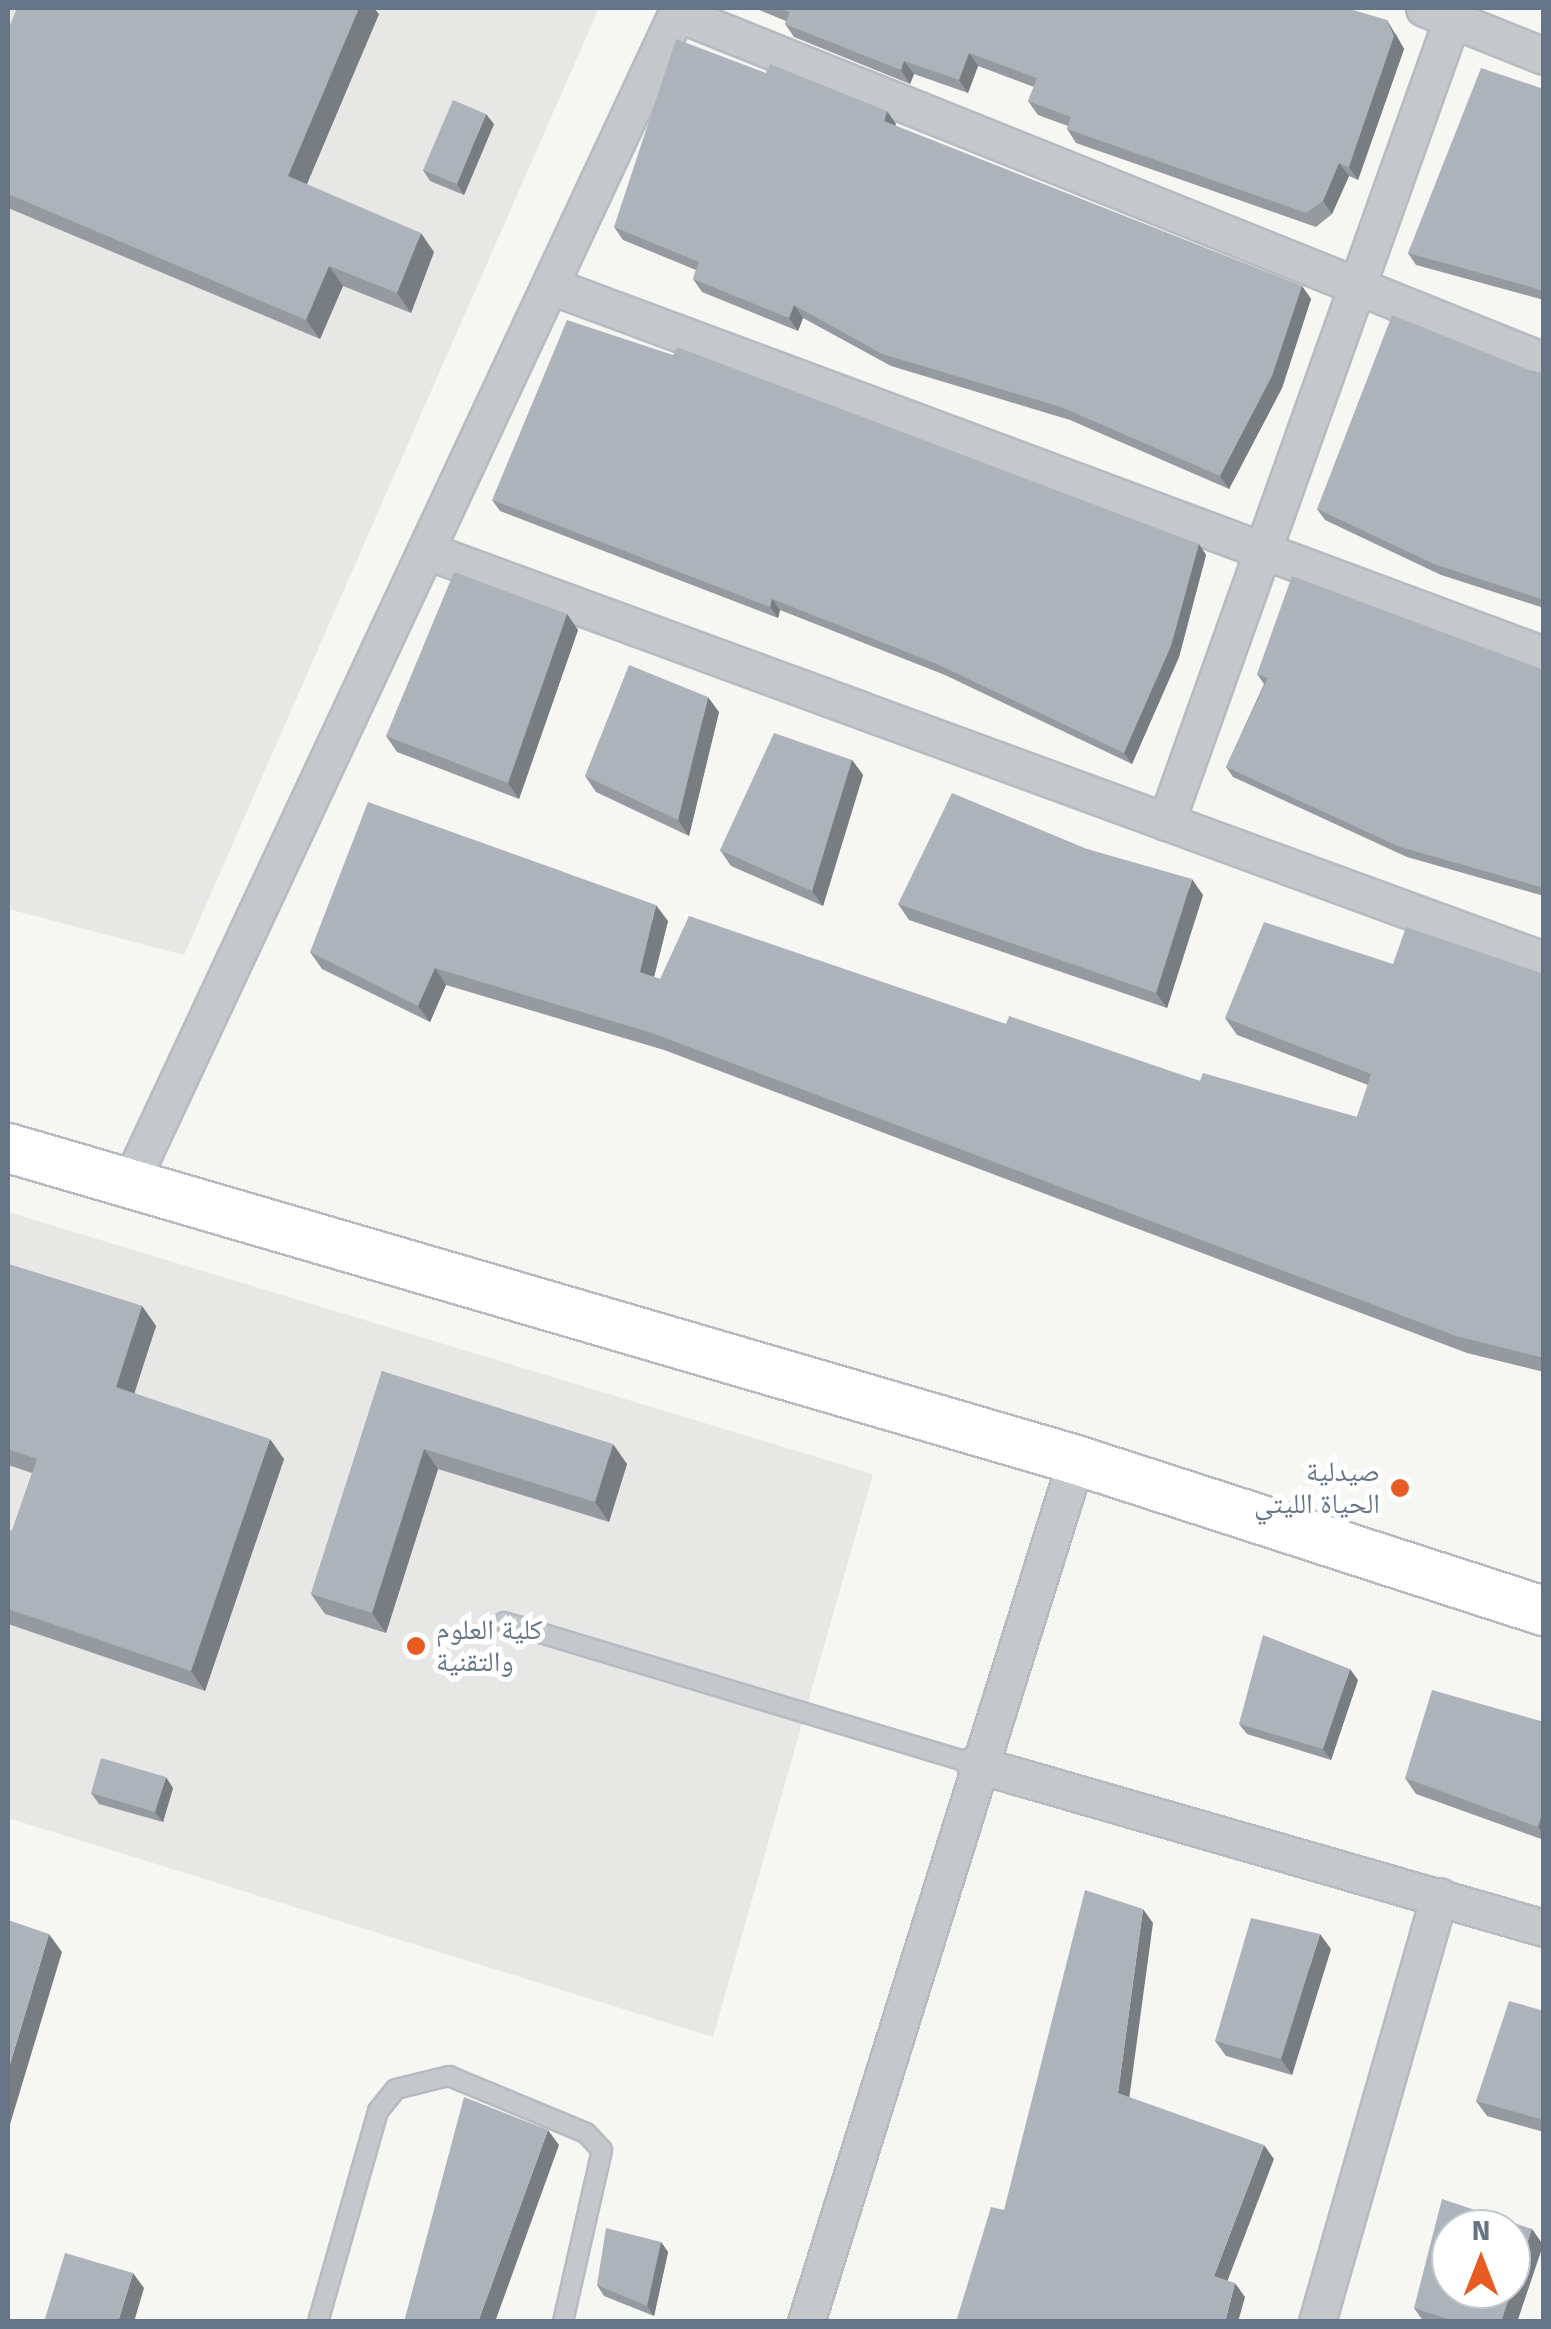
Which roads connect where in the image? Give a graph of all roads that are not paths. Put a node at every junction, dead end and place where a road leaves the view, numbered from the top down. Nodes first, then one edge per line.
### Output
1 (678, 10) edge
2 (1444, 11) edge
3 (1544, 56) edge
4 (554, 287) junction
5 (1354, 289) junction
6 (1544, 361) edge
7 (1258, 550) junction
8 (430, 552) junction
9 (1544, 655) edge
10 (1166, 822) junction
11 (1544, 960) edge
12 (8, 1148) edge
13 (129, 1185) junction
14 (1076, 1460) junction
15 (1544, 1611) edge
16 (504, 1622) dead end
17 (975, 1764) junction
18 (1439, 1896) junction
19 (1544, 1928) edge
20 (318, 2322) edge
21 (563, 2322) edge
22 (806, 2322) edge
23 (1318, 2322) edge

1 - 4 street
1 - 5 street
2 - 3 street
2 - 5 street
4 - 7 street
4 - 8 street
5 - 6 street
5 - 7 street
7 - 9 street
7 - 10 street
8 - 10 street
8 - 13 street
10 - 11 street
12 - 13 street
13 - 14 street
14 - 15 street
14 - 17 street
16 - 17 lane
17 - 18 street
17 - 22 street
18 - 19 street
18 - 23 street
20 - 21 lane

